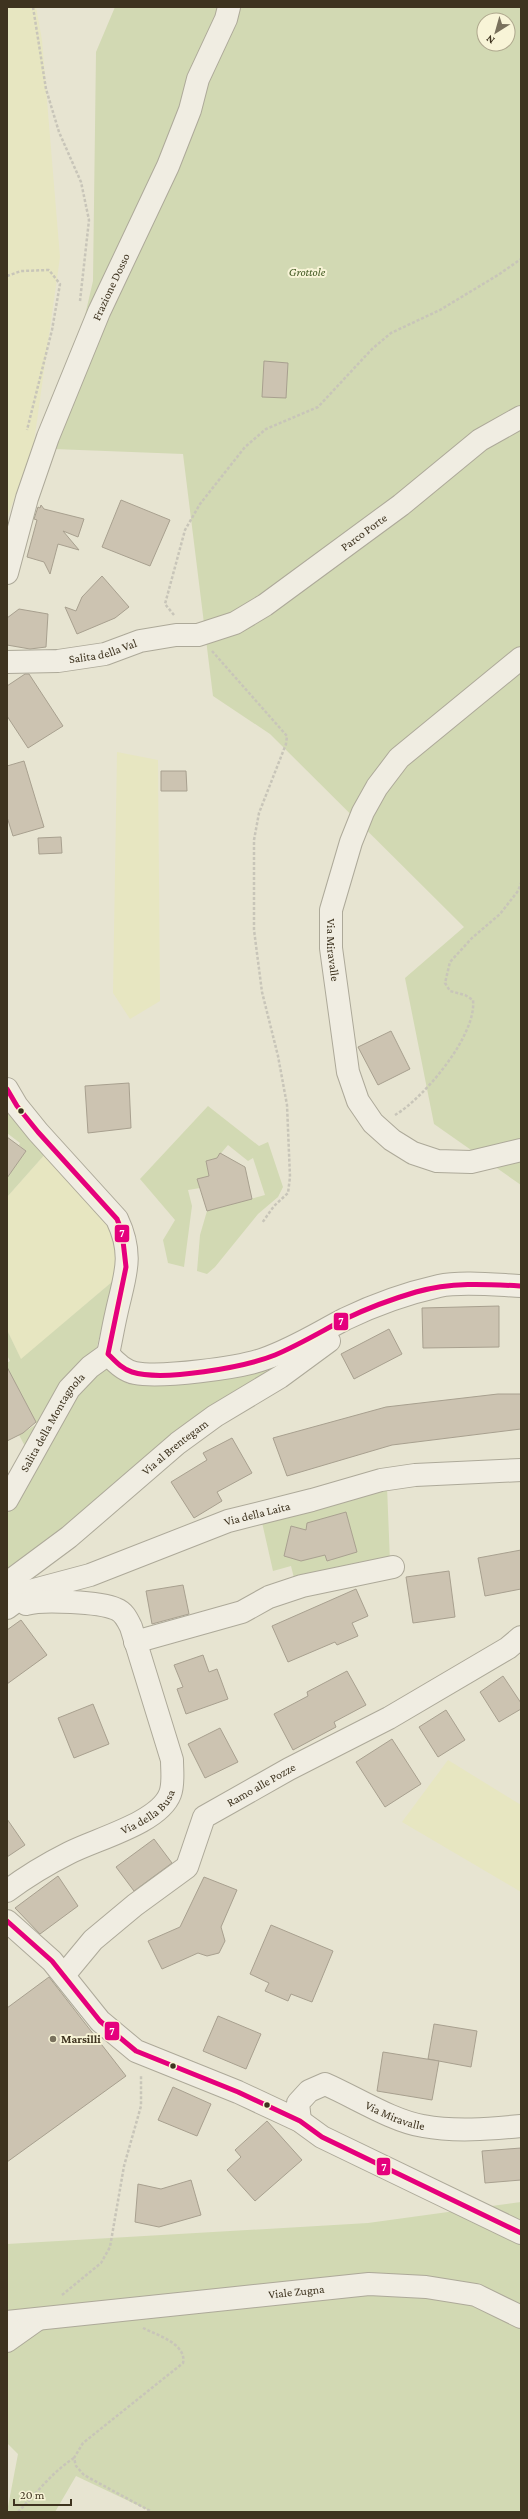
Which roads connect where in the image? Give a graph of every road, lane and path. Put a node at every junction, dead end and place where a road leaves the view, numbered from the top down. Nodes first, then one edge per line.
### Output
1 (33, 7) edge
2 (229, 7) edge
3 (521, 259) edge
4 (7, 276) edge
5 (79, 304) dead end
6 (521, 417) edge
7 (26, 433) dead end
8 (7, 573) edge
9 (165, 604) dead end
10 (198, 635) junction
11 (521, 658) edge
12 (7, 662) edge
13 (521, 883) edge
14 (7, 1089) edge
15 (373, 1123) junction
16 (521, 1150) edge
17 (262, 1222) dead end
18 (521, 1286) edge
19 (346, 1319) junction
20 (108, 1354) junction
21 (521, 1470) edge
22 (7, 1500) edge
23 (393, 1567) dead end
24 (7, 1583) edge
25 (7, 1608) edge
26 (135, 1642) junction
27 (517, 1647) edge
28 (7, 1891) edge
29 (7, 1921) edge
30 (64, 1975) junction
31 (136, 2051) junction
32 (300, 2121) junction
33 (521, 2126) edge
34 (521, 2233) edge
35 (64, 2306) junction
36 (111, 2312) junction
37 (521, 2317) edge
38 (41, 2318) junction
39 (7, 2322) edge
40 (7, 2341) edge
41 (74, 2458) junction
42 (18, 2512) edge
43 (152, 2512) edge

1 - 5 path
2 - 8 street, Frazione Dosso
3 - 9 path
4 - 7 path
6 - 10 street, Parco Porte
10 - 12 street, Salita della Val
10 - 17 path
11 - 15 street, Via Miravalle
13 - 15 path
14 - 20 street
15 - 16 street, Via Miravalle
18 - 19 street
19 - 20 street
19 - 24 street, Via al Brentegam
20 - 22 street, Salita della Montagnola
21 - 25 street, Via della Laita
23 - 26 street
25 - 26 street, Via della Busa
26 - 28 street, Via della Busa
27 - 30 street, Ramo alle Pozze
29 - 30 street
30 - 31 street
31 - 32 street
31 - 35 path
32 - 33 street, Via Miravalle
32 - 34 street
35 - 36 street, Viale Zugna
35 - 38 street, Viale Zugna
36 - 37 street, Viale Zugna
36 - 41 path
38 - 39 street, Viale Zugna
38 - 40 street
41 - 42 path
41 - 43 path

